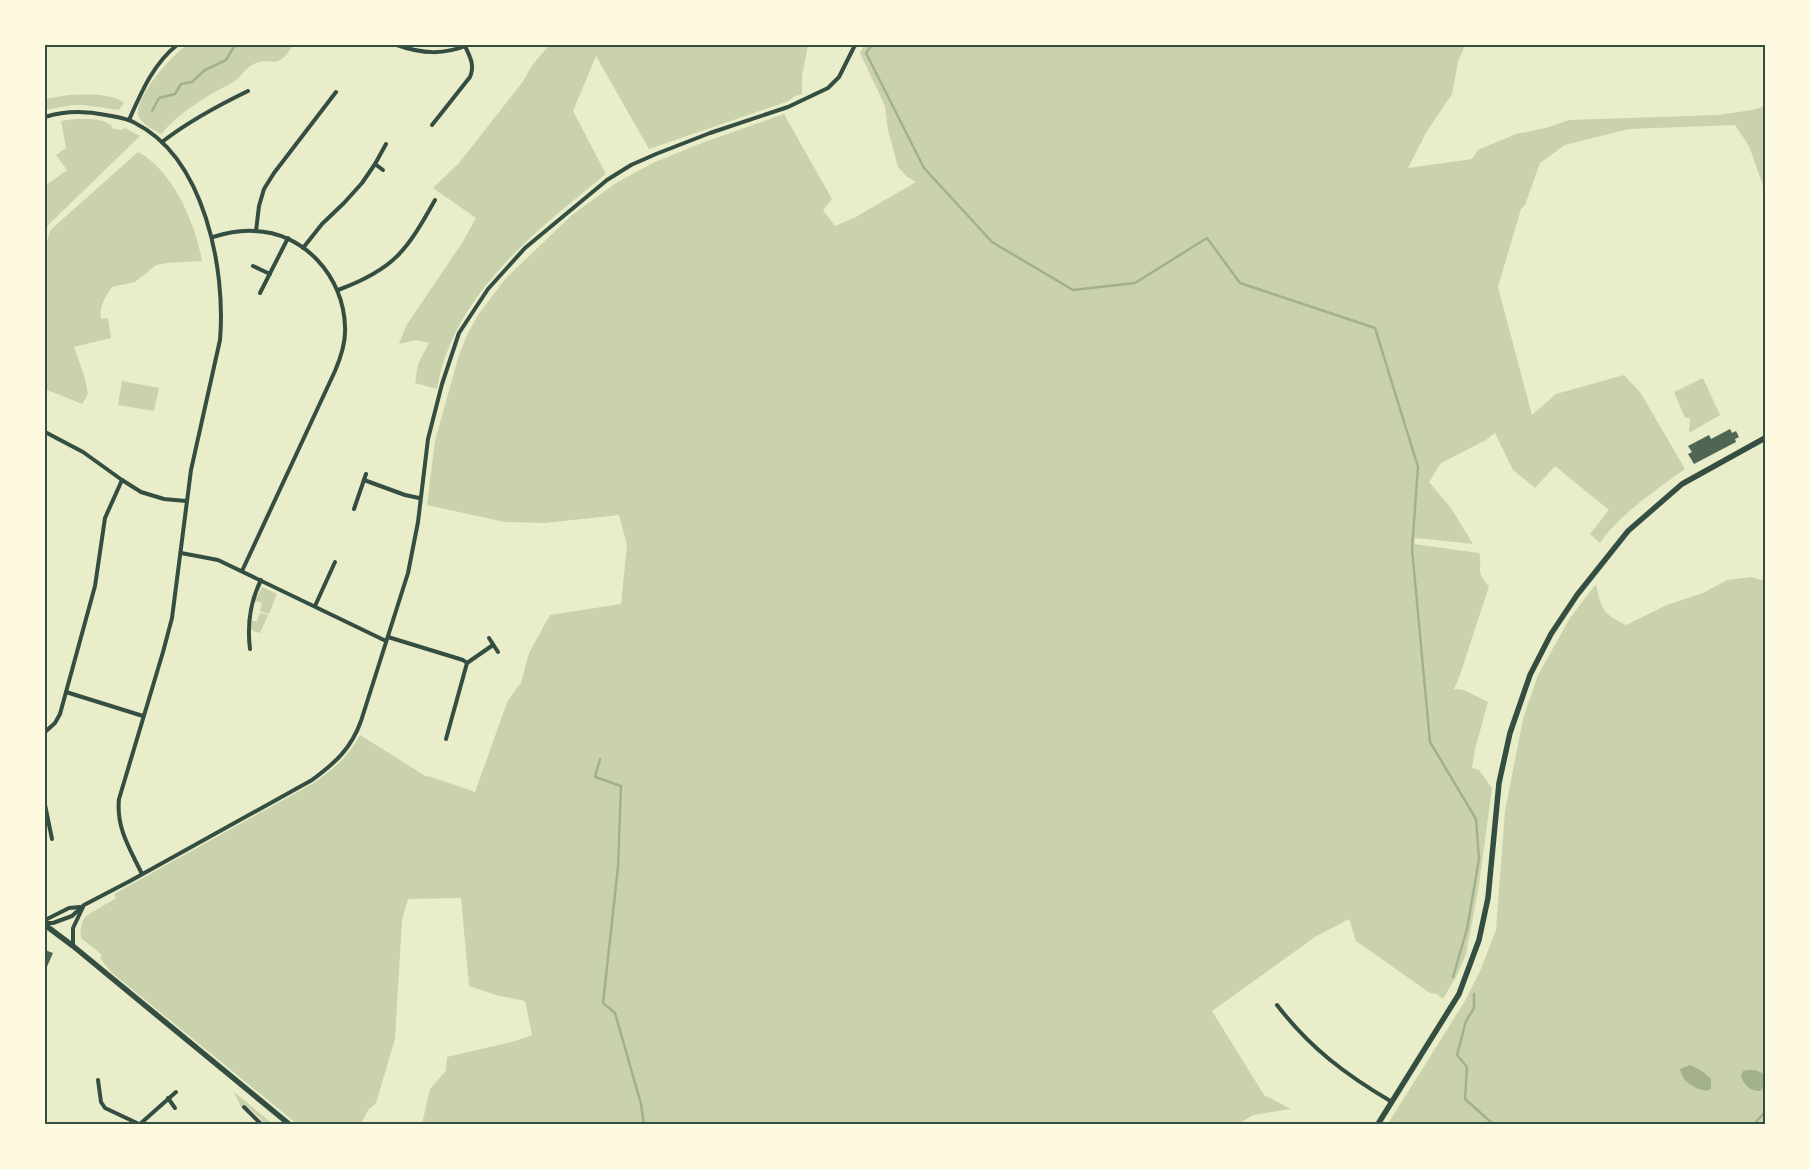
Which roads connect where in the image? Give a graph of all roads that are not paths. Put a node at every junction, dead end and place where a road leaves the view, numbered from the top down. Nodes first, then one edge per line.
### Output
1 (167, 45) edge
2 (177, 45) edge
3 (397, 45) edge
4 (855, 45) edge
5 (467, 46) edge
6 (171, 50) junction
7 (248, 90) dead end
8 (336, 92) dead end
9 (45, 117) edge
10 (129, 120) junction
11 (432, 125) dead end
12 (162, 142) junction
13 (386, 144) dead end
14 (375, 164) junction
15 (383, 170) dead end
16 (435, 200) dead end
17 (256, 231) junction
18 (212, 237) junction
19 (288, 238) junction
20 (303, 248) junction
21 (253, 266) dead end
22 (270, 274) junction
23 (338, 290) junction
24 (260, 293) dead end
25 (45, 432) edge
26 (1765, 438) edge
27 (366, 474) dead end
28 (122, 480) junction
29 (364, 480) junction
30 (420, 498) junction
31 (186, 502) junction
32 (354, 509) dead end
33 (181, 553) junction
34 (335, 562) dead end
35 (242, 571) junction
36 (261, 580) junction
37 (315, 606) junction
38 (489, 638) dead end
39 (387, 639) junction
40 (493, 645) junction
41 (250, 649) dead end
42 (498, 652) dead end
43 (467, 663) junction
44 (66, 692) junction
45 (143, 716) junction
46 (45, 732) edge
47 (446, 739) dead end
48 (45, 805) edge
49 (52, 839) dead end
50 (142, 874) junction
51 (82, 906) junction
52 (45, 923) edge
53 (73, 946) junction
54 (1277, 1006) dead end
55 (98, 1080) dead end
56 (176, 1092) dead end
57 (168, 1098) junction
58 (1392, 1102) junction
59 (244, 1107) dead end
60 (175, 1108) dead end
61 (140, 1124) edge
62 (261, 1124) edge
63 (289, 1124) edge
64 (1378, 1124) edge

1 - 6 street
2 - 6 street
3 - 5 street
4 - 30 street
5 - 11 street
6 - 10 street
7 - 12 street
8 - 17 street
9 - 10 street
10 - 12 street
12 - 18 street
13 - 14 street
14 - 15 street
14 - 20 street
16 - 23 street
17 - 18 street
17 - 19 street
18 - 31 street
19 - 20 street
19 - 22 street
20 - 23 street
21 - 22 street
22 - 24 street
23 - 35 street
25 - 28 street
26 - 58 highway
27 - 29 street
28 - 31 street
28 - 44 street
29 - 30 street
29 - 32 street
30 - 39 street
31 - 33 street
33 - 35 street
33 - 45 street
34 - 37 street
35 - 36 street
36 - 37 street
36 - 41 street
37 - 39 street
38 - 40 street
39 - 43 street
39 - 50 street
40 - 42 street
40 - 43 street
43 - 47 street
44 - 45 street
44 - 46 street
45 - 50 street
48 - 49 street
50 - 51 street
51 - 52 street
51 - 52 street
51 - 53 street
52 - 53 highway
53 - 63 highway
54 - 58 street
55 - 61 street
56 - 57 street
57 - 60 street
57 - 61 street
58 - 64 highway
59 - 62 street

